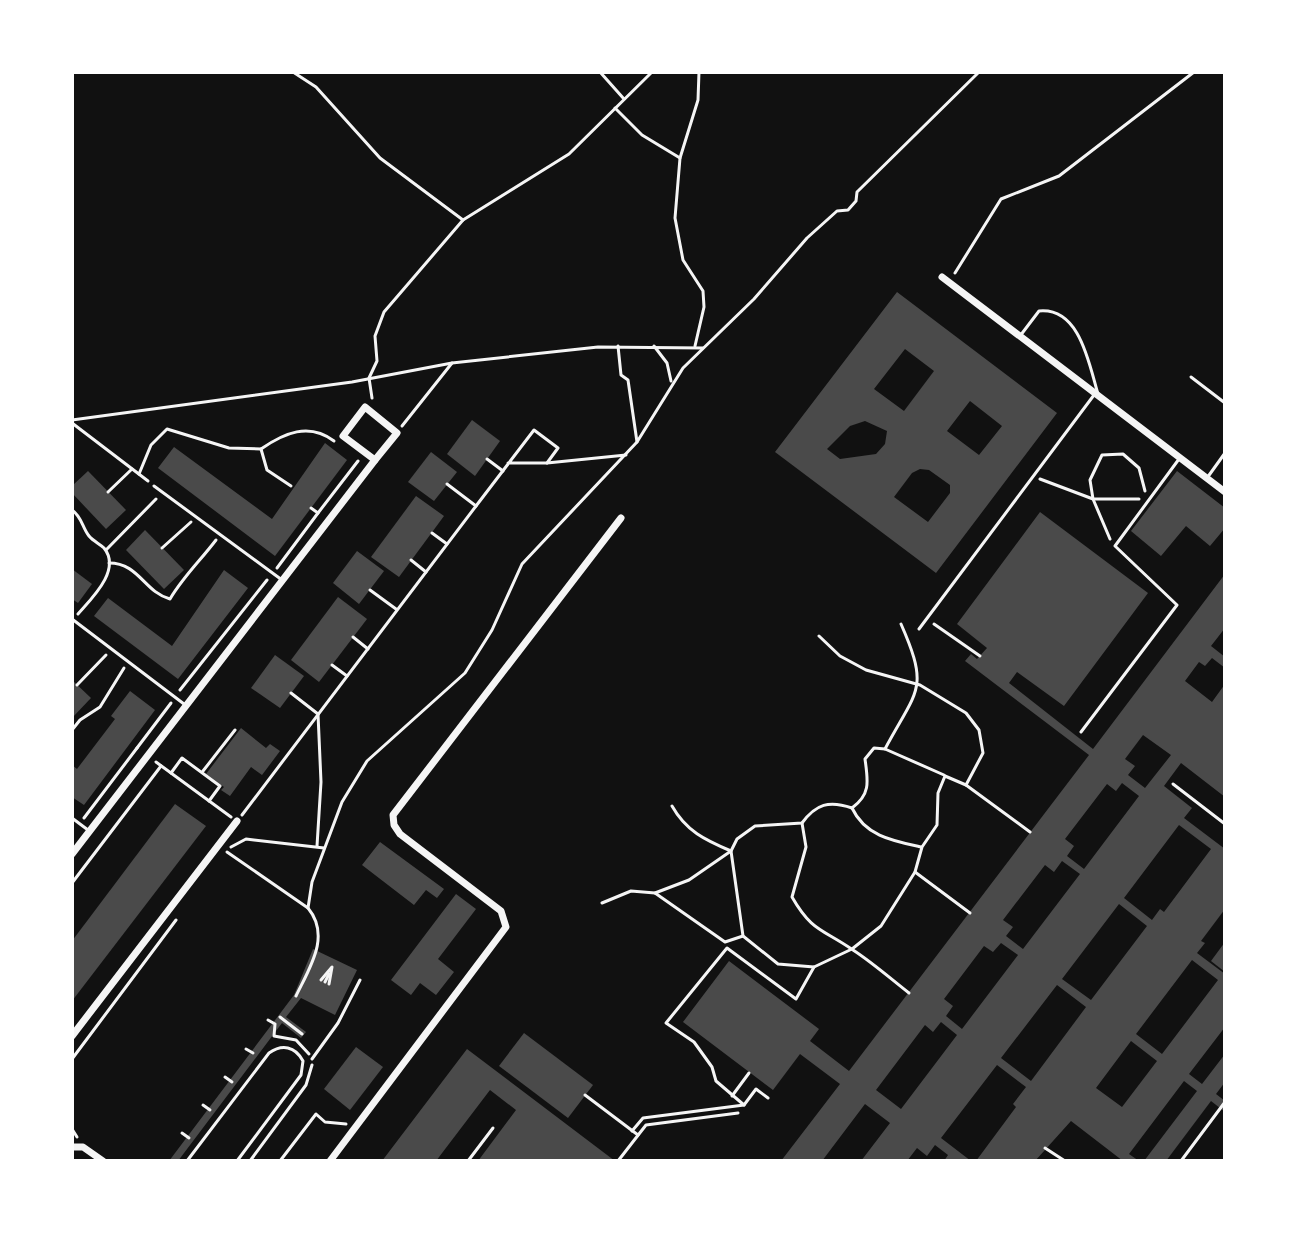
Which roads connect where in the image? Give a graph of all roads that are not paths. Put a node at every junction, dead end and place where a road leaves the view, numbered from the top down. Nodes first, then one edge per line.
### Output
1 (945, 280) road end
2 (1020, 336) junction
3 (1191, 377) dead end
4 (1097, 396) junction
5 (1225, 403) edge
6 (1225, 453) edge
7 (1180, 458) junction
8 (375, 460) junction
9 (1207, 478) junction
10 (154, 486) road end
11 (1225, 492) edge
12 (621, 518) dead end
13 (282, 580) junction
14 (73, 620) edge
15 (919, 629) dead end
16 (186, 705) junction
17 (1081, 732) dead end
18 (1173, 784) dead end
19 (72, 818) edge
20 (237, 821) road end
21 (1225, 824) edge
22 (89, 830) junction
23 (72, 854) edge
24 (72, 1036) edge
25 (1225, 1102) edge
26 (493, 1128) dead end
27 (72, 1147) edge
28 (1045, 1148) dead end
29 (103, 1161) edge
30 (187, 1161) edge
31 (237, 1161) edge
32 (330, 1161) edge
33 (468, 1161) edge
34 (1065, 1161) edge
35 (1181, 1161) edge

1 - 2 street
2 - 4 street
2 - 4 lane
3 - 5 lane
4 - 7 street
4 - 15 lane
6 - 9 lane
7 - 9 street
7 - 17 lane
8 - 8 street
8 - 13 street
9 - 11 street
10 - 13 lane
12 - 32 street
13 - 16 street
14 - 16 lane
16 - 22 street
18 - 21 lane
19 - 22 lane
20 - 24 street
22 - 23 street
25 - 35 lane
26 - 33 lane
27 - 29 street
28 - 34 lane
30 - 31 lane

